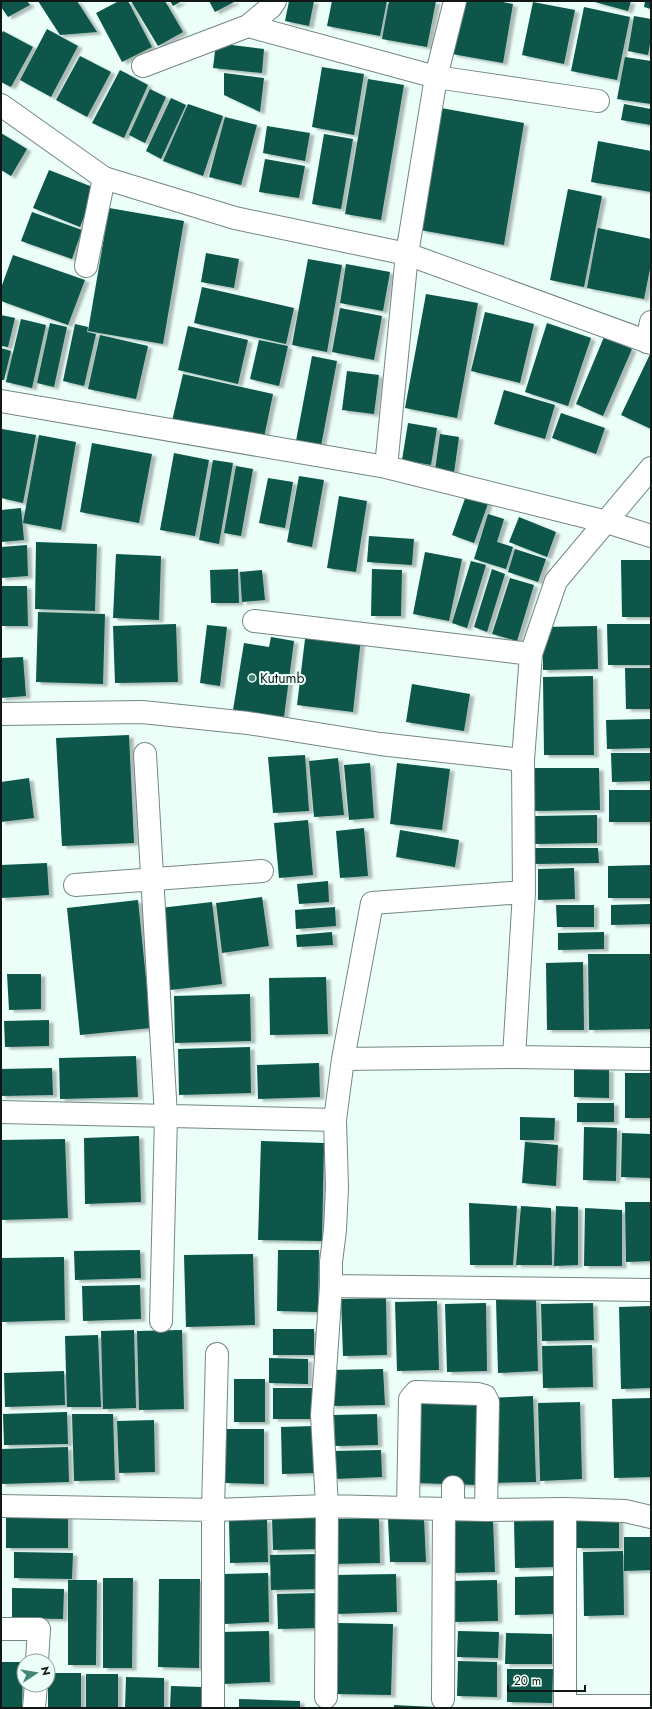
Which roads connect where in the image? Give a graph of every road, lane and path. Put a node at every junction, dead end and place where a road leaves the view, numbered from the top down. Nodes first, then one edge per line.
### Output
1 (275, 1) edge
2 (455, 1) edge
3 (248, 26) junction
4 (143, 66) dead end
5 (436, 77) junction
6 (598, 101) dead end
7 (1, 105) edge
8 (104, 178) junction
9 (407, 254) junction
10 (86, 266) dead end
11 (650, 336) edge
12 (1, 401) edge
13 (386, 467) junction
14 (651, 468) edge
15 (606, 522) junction
16 (651, 536) edge
17 (254, 621) dead end
18 (531, 654) junction
19 (1, 714) edge
20 (144, 754) dead end
21 (523, 760) junction
22 (262, 871) dead end
23 (152, 879) junction
24 (75, 885) dead end
25 (524, 892) junction
26 (514, 1057) junction
27 (343, 1059) junction
28 (651, 1059) edge
29 (1, 1112) edge
30 (166, 1116) junction
31 (334, 1120) junction
32 (331, 1286) junction
33 (651, 1290) edge
34 (161, 1321) dead end
35 (217, 1354) dead end
36 (453, 1487) dead end
37 (1, 1506) edge
38 (327, 1506) junction
39 (408, 1508) junction
40 (449, 1509) junction
41 (566, 1509) junction
42 (214, 1510) junction
43 (486, 1510) junction
44 (651, 1516) edge
45 (1, 1629) edge
46 (38, 1653) edge
47 (35, 1693) edge
48 (326, 1697) dead end
49 (443, 1698) dead end
50 (651, 1706) edge
51 (34, 1708) edge
52 (213, 1708) edge

1 - 3 street
2 - 5 street
3 - 4 street
3 - 5 street
5 - 6 street
5 - 9 street
7 - 8 street
8 - 9 street
8 - 10 street
9 - 11 street
9 - 13 street
12 - 13 street
13 - 15 street
14 - 15 street
15 - 16 street
15 - 18 street
17 - 18 street
18 - 21 street
19 - 21 street
20 - 23 street
21 - 25 street
22 - 23 street
23 - 24 street
23 - 30 street
25 - 26 street
25 - 27 street
26 - 27 street
26 - 28 street
27 - 31 street
29 - 30 street
30 - 31 street
30 - 34 street
31 - 32 street
32 - 33 street
32 - 38 street
35 - 42 street
36 - 40 street
37 - 42 street
38 - 39 street
38 - 42 street
38 - 48 street
39 - 40 street
39 - 43 street
40 - 43 street
40 - 49 street
41 - 43 street
41 - 44 street
41 - 50 street
42 - 52 street
45 - 46 street
47 - 51 street

